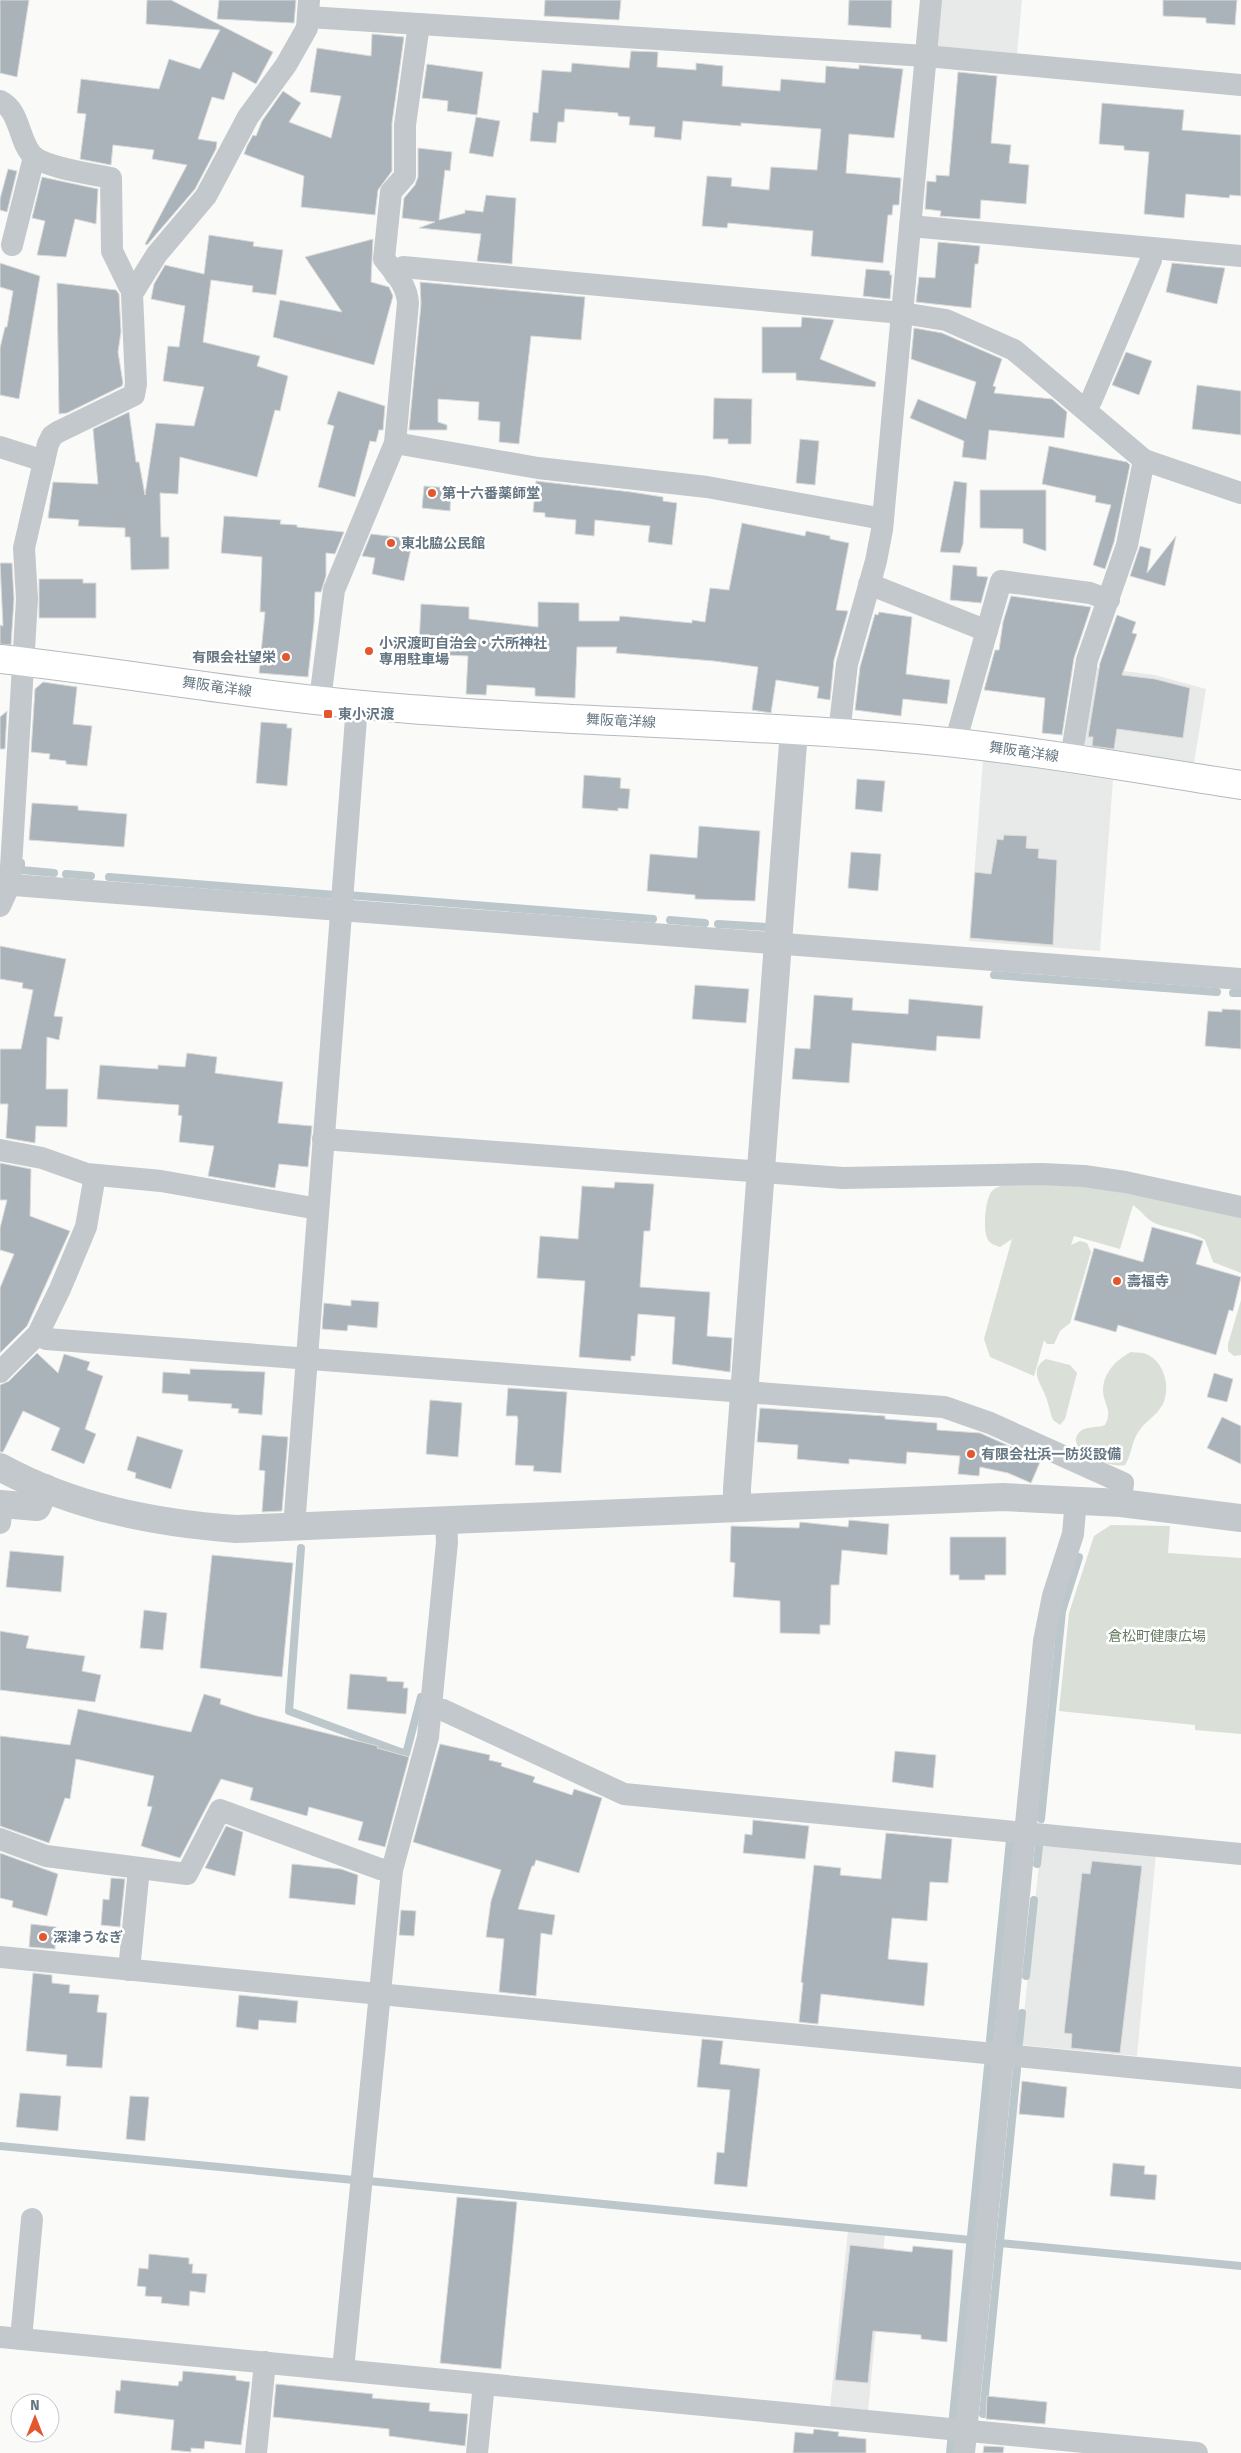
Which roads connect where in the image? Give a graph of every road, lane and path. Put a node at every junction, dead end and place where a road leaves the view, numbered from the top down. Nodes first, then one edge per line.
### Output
1 (931, 0) edge
2 (309, 8) edge
3 (419, 24) junction
4 (926, 56) junction
5 (1241, 85) edge
6 (0, 101) edge
7 (34, 157) junction
8 (910, 226) junction
9 (12, 245) dead end
10 (1152, 248) junction
11 (1241, 256) edge
12 (395, 274) junction
13 (135, 289) junction
14 (902, 313) junction
15 (1084, 408) junction
16 (395, 443) junction
17 (0, 447) edge
18 (1144, 460) junction
19 (44, 461) junction
20 (1241, 493) edge
21 (883, 519) junction
22 (869, 584) junction
23 (1109, 600) junction
24 (986, 631) junction
25 (12, 660) edge
26 (320, 700) junction
27 (356, 705) junction
28 (794, 730) junction
29 (839, 733) junction
30 (957, 743) junction
31 (1071, 758) junction
32 (1241, 785) edge
33 (5, 884) edge
34 (0, 906) edge
35 (340, 910) junction
36 (778, 944) junction
37 (1241, 979) edge
38 (323, 1139) junction
39 (0, 1150) edge
40 (760, 1172) junction
41 (96, 1175) junction
42 (1241, 1206) edge
43 (318, 1209) junction
44 (38, 1334) junction
45 (306, 1358) junction
46 (0, 1372) edge
47 (744, 1391) junction
48 (0, 1467) edge
49 (45, 1488) junction
50 (1076, 1499) junction
51 (1122, 1502) junction
52 (737, 1508) junction
53 (1, 1510) edge
54 (1241, 1518) edge
55 (446, 1521) junction
56 (296, 1528) junction
57 (430, 1709) junction
58 (1025, 1833) junction
59 (0, 1839) edge
60 (1241, 1854) edge
61 (139, 1868) junction
62 (392, 1870) junction
63 (0, 1957) edge
64 (129, 1970) junction
65 (380, 1994) junction
66 (1004, 2055) junction
67 (1241, 2078) edge
68 (32, 2219) dead end
69 (10, 2338) edge
70 (265, 2362) junction
71 (343, 2370) junction
72 (484, 2384) junction
73 (966, 2431) junction
74 (256, 2453) edge
75 (477, 2453) edge
76 (964, 2453) edge
77 (1197, 2453) edge

1 - 4 street
2 - 3 street
2 - 13 street
3 - 4 street
3 - 12 street
4 - 5 street
4 - 8 street
6 - 7 street
7 - 9 street
7 - 13 street
8 - 10 street
8 - 14 street
10 - 11 street
10 - 15 street
12 - 14 street
12 - 16 street
13 - 19 street
14 - 15 street
14 - 21 street
15 - 18 street
16 - 21 street
16 - 26 street
17 - 19 street
18 - 20 street
18 - 23 street
19 - 25 street
21 - 22 street
22 - 24 street
22 - 29 street
23 - 24 street
23 - 31 street
24 - 30 street
25 - 26 main road, 舞阪竜洋線
25 - 33 street
26 - 27 main road, 舞阪竜洋線
27 - 28 main road, 舞阪竜洋線
27 - 35 street
28 - 29 main road, 舞阪竜洋線
28 - 36 street
29 - 30 main road, 舞阪竜洋線
30 - 31 main road, 舞阪竜洋線
31 - 32 main road, 舞阪竜洋線
33 - 34 street
33 - 35 street
35 - 36 street
35 - 38 street
36 - 37 street
36 - 40 street
38 - 40 street
38 - 43 street
39 - 41 street
40 - 42 street
40 - 47 street
41 - 43 street
41 - 44 street
43 - 45 street
44 - 45 street
44 - 46 street
45 - 47 street
45 - 56 street
47 - 51 street
47 - 52 street
48 - 49 street
49 - 53 street
49 - 56 street
50 - 51 street
50 - 52 street
50 - 58 street
51 - 54 street
52 - 55 street
55 - 56 street
55 - 57 street
57 - 58 street
57 - 62 street
58 - 60 street
58 - 66 street
59 - 61 street
61 - 62 street
61 - 64 street
62 - 65 street
63 - 64 street
64 - 65 street
65 - 66 street
65 - 71 street
66 - 67 street
66 - 73 street
68 - 69 street
69 - 70 street
70 - 71 street
70 - 74 street
71 - 72 street
72 - 73 street
72 - 75 street
73 - 76 street
73 - 77 street

